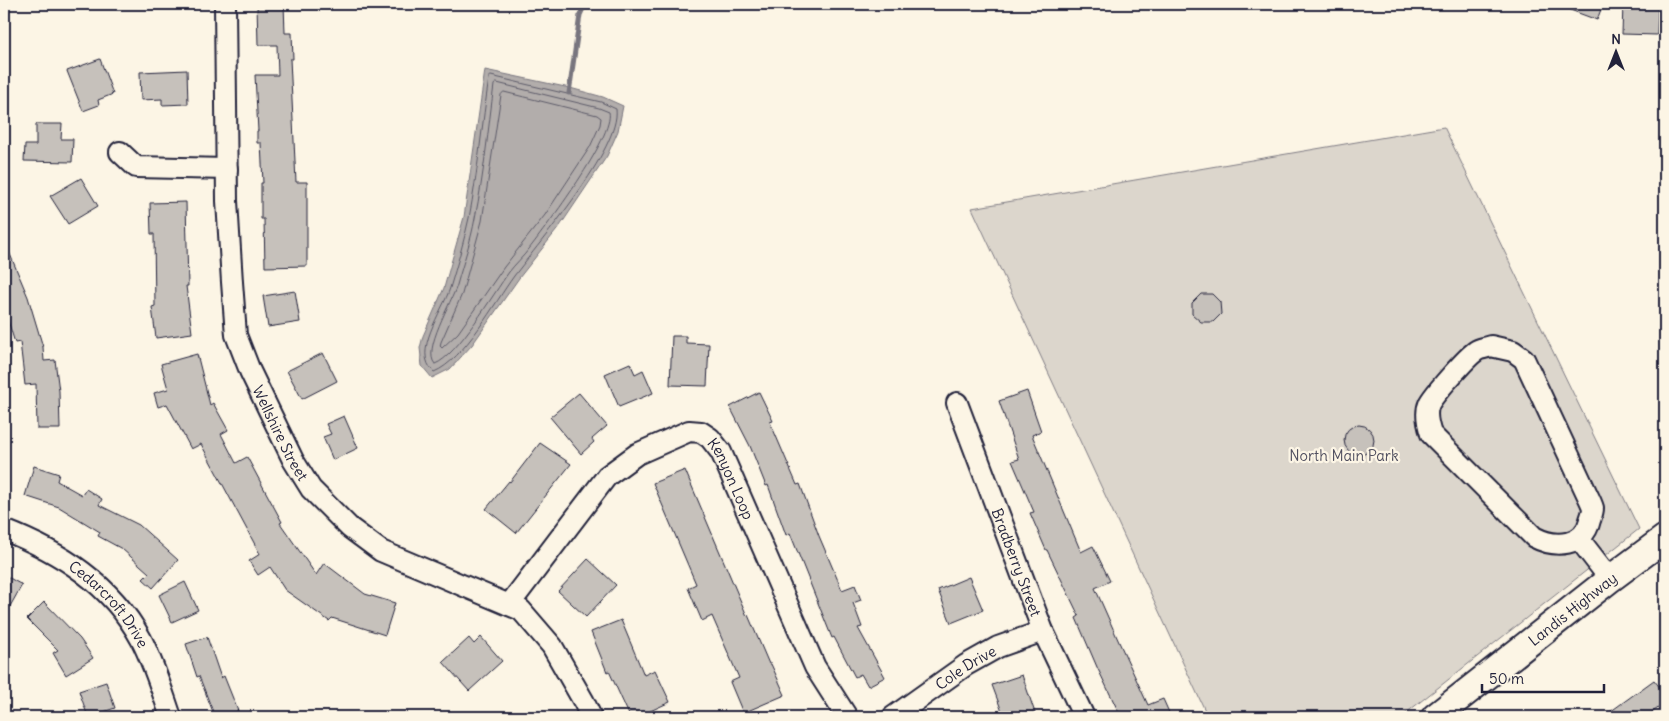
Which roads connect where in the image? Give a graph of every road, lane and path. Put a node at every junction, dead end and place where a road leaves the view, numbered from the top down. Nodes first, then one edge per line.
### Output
1 (225, 4) edge
2 (120, 152) dead end
3 (227, 169) junction
4 (958, 403) dead end
5 (4, 530) edge
6 (1665, 538) edge
7 (1579, 539) junction
8 (1610, 578) junction
9 (509, 605) junction
10 (1043, 631) junction
11 (171, 717) edge
12 (591, 717) edge
13 (847, 717) edge
14 (893, 717) edge
15 (1084, 717) edge
16 (1435, 717) edge

1 - 3 street, Wellshire Street
2 - 3 street
3 - 9 street, Wellshire Street
4 - 10 street, Bradberry Street
5 - 11 street, Cedarcroft Drive
6 - 8 main road, Landis Highway
7 - 7 street
7 - 8 street
8 - 16 main road, Landis Highway
9 - 12 street, Wellshire Street
9 - 13 street, Kenyon Loop
10 - 14 street, Cole Drive
10 - 15 street, Bradberry Street

